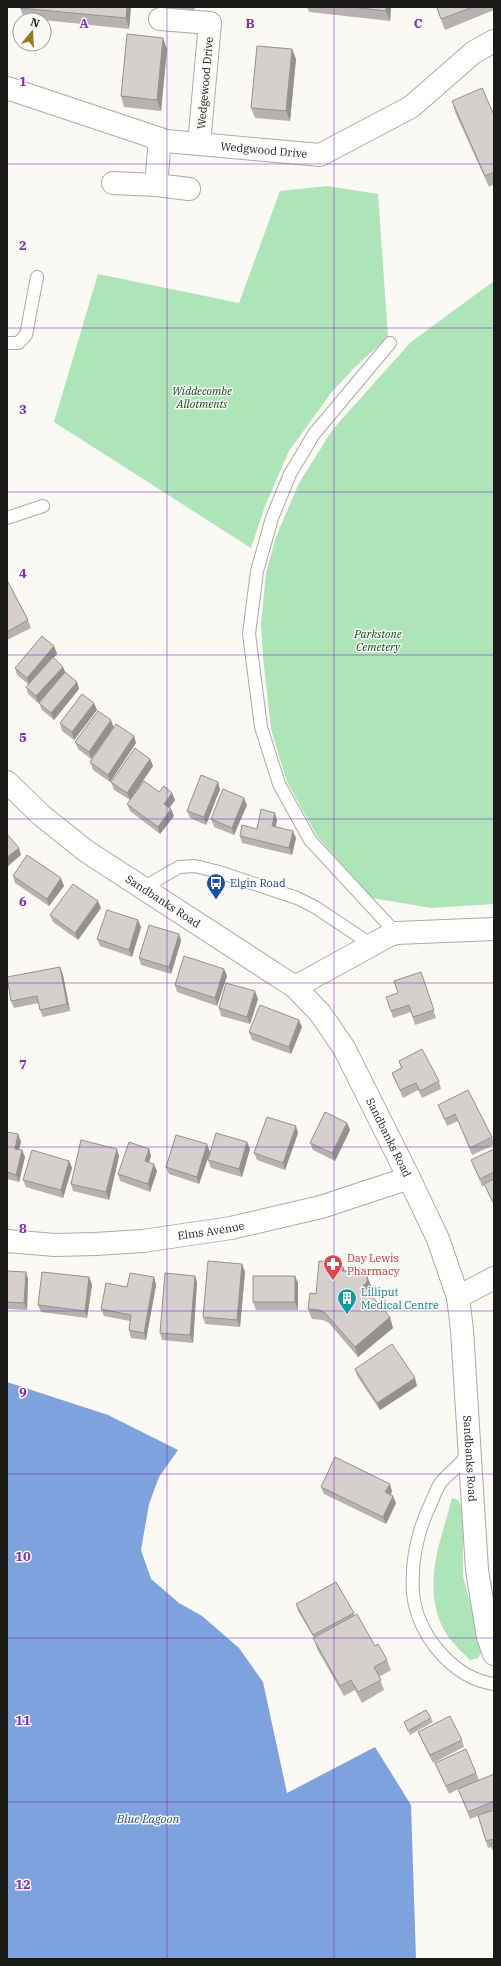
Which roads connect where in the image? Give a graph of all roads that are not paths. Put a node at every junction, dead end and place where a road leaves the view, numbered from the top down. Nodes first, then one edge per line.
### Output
1 (160, 19) dead end
2 (494, 41) edge
3 (7, 88) edge
4 (160, 139) junction
5 (200, 144) junction
6 (113, 183) dead end
7 (156, 186) junction
8 (189, 189) dead end
9 (37, 277) dead end
10 (7, 343) edge
11 (390, 343) dead end
12 (43, 506) dead end
13 (7, 518) edge
14 (7, 782) edge
15 (143, 888) junction
16 (494, 929) edge
17 (396, 934) junction
18 (372, 945) junction
19 (294, 987) junction
20 (409, 1178) junction
21 (7, 1242) edge
22 (494, 1278) edge
23 (458, 1297) junction
24 (469, 1448) junction
25 (494, 1654) edge
26 (494, 1684) edge

1 - 5 street, Wedgewood Drive
2 - 5 street, Wedgwood Drive
3 - 4 street, Wedgwood Drive
4 - 5 street, Wedgwood Drive
4 - 7 street
6 - 7 street
7 - 8 street
9 - 10 lane
11 - 17 lane
12 - 13 lane
14 - 15 street, Sandbanks Road
15 - 18 lane
15 - 19 street, Sandbanks Road
16 - 17 street
17 - 18 street
18 - 19 street
19 - 20 street, Sandbanks Road
20 - 21 street, Elms Avenue
20 - 23 street, Sandbanks Road
22 - 23 street
23 - 24 street, Sandbanks Road
24 - 25 street, Sandbanks Road
24 - 26 lane

